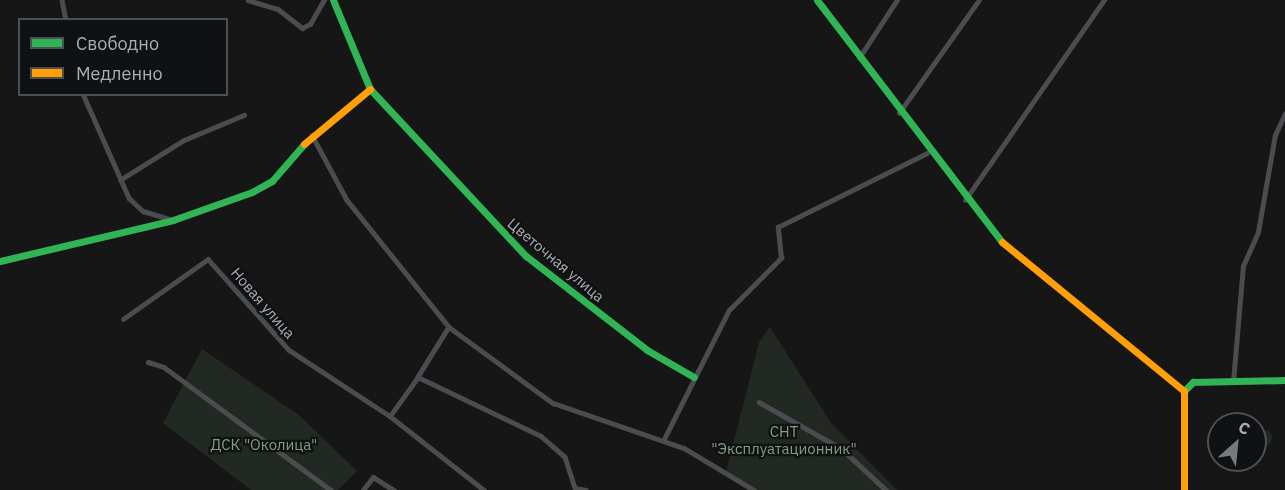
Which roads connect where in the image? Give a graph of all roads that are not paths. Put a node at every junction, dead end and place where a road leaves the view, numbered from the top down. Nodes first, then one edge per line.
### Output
1 (62, 0) edge
2 (248, 0) edge
3 (324, 0) edge
4 (333, 0) edge
5 (817, 0) edge
6 (897, 0) edge
7 (979, 0) edge
8 (1104, 0) edge
9 (66, 18) edge
10 (859, 58) junction
11 (370, 89) junction
12 (85, 96) edge
13 (899, 113) junction
14 (1285, 114) edge
15 (244, 115) dead end
16 (312, 135) junction
17 (927, 153) junction
18 (120, 180) junction
19 (963, 203) junction
20 (173, 220) junction
21 (0, 261) edge
22 (123, 319) dead end
23 (448, 327) junction
24 (148, 362) dead end
25 (418, 376) junction
26 (694, 377) junction
27 (1285, 380) edge
28 (1233, 382) junction
29 (1184, 391) junction
30 (759, 402) dead end
31 (390, 416) junction
32 (664, 439) junction
33 (331, 490) edge
34 (363, 490) edge
35 (394, 490) edge
36 (484, 490) edge
37 (586, 490) edge
38 (754, 490) edge
39 (886, 490) edge
40 (1184, 490) edge

1 - 9 street
2 - 3 street
4 - 11 street
5 - 10 street
6 - 10 street
7 - 13 street
8 - 19 street
10 - 13 street
11 - 16 street
11 - 26 street, Цветочная улица
12 - 18 street
13 - 17 street
14 - 28 street
15 - 18 street
16 - 20 street
16 - 23 street
17 - 19 street
17 - 26 street
18 - 20 street
19 - 29 street
20 - 21 street
22 - 31 street, Новая улица
23 - 25 street
23 - 32 street
24 - 33 street
25 - 31 street
25 - 37 street
26 - 32 street
27 - 28 street
28 - 29 street
29 - 40 street
30 - 39 street
31 - 36 street, Новая улица
32 - 38 street
34 - 35 street

